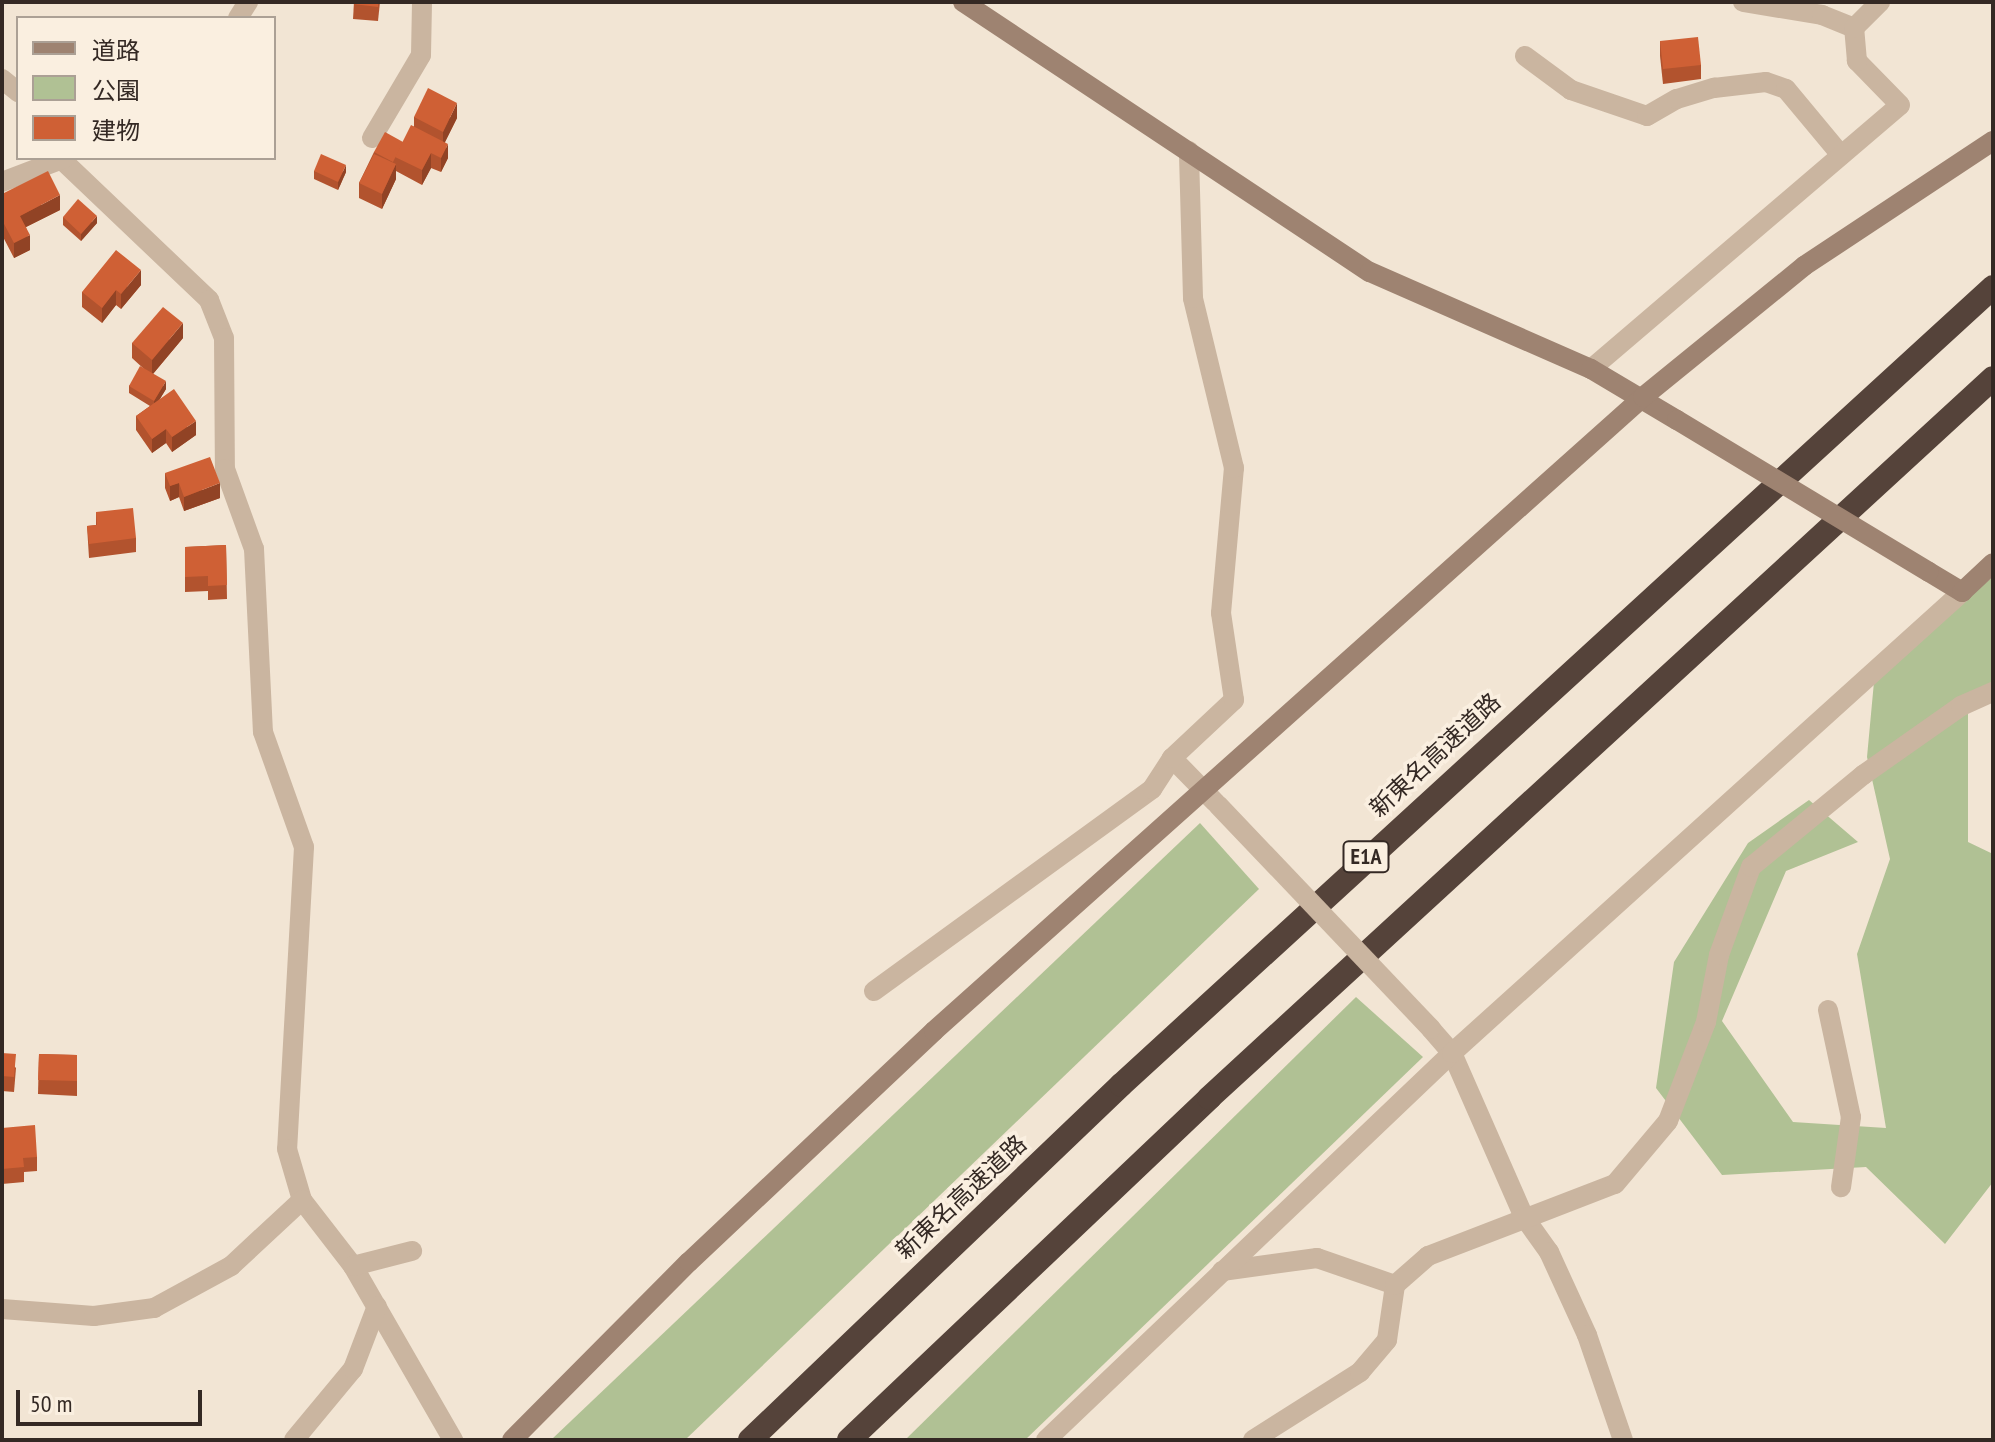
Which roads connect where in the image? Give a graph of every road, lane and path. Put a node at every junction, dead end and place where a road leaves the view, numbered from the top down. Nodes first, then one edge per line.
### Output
1 (422, 2) edge
2 (963, 2) edge
3 (1743, 2) edge
4 (1880, 2) edge
5 (1823, 9) edge
6 (989, 10) edge
7 (1854, 28) junction
8 (1525, 56) dead end
9 (372, 138) dead end
10 (1993, 141) edge
11 (1189, 151) junction
12 (1841, 155) junction
13 (59, 160) edge
14 (63, 160) edge
15 (2, 182) edge
16 (1993, 287) edge
17 (1591, 369) junction
18 (1993, 378) edge
19 (1643, 397) junction
20 (1993, 563) edge
21 (1962, 592) junction
22 (1993, 692) edge
23 (1172, 758) junction
24 (1202, 789) junction
25 (874, 991) dead end
26 (1828, 1010) dead end
27 (1452, 1053) junction
28 (1841, 1187) dead end
29 (302, 1200) junction
30 (1524, 1217) junction
31 (412, 1251) dead end
32 (353, 1266) junction
33 (1222, 1271) junction
34 (1395, 1285) junction
35 (377, 1306) junction
36 (2, 1309) edge
37 (294, 1440) edge
38 (453, 1440) edge
39 (512, 1440) edge
40 (750, 1440) edge
41 (849, 1440) edge
42 (1046, 1440) edge
43 (1253, 1440) edge
44 (1623, 1440) edge

1 - 9 street
2 - 6 street
3 - 5 street
4 - 7 street
5 - 7 street
6 - 11 street
7 - 12 street
8 - 12 street
10 - 19 street
11 - 17 street
11 - 23 street
12 - 17 street
13 - 15 street
14 - 29 street
16 - 40 highway, 新東名高速道路 / E1A
17 - 19 street
18 - 41 highway
19 - 21 street, bridge
19 - 24 street
20 - 21 street
21 - 27 street
22 - 30 street
23 - 24 street
23 - 25 street
24 - 27 street, bridge
24 - 39 street
26 - 28 street
27 - 30 street
27 - 33 street
29 - 32 street
29 - 36 street
30 - 34 street
30 - 44 street
31 - 32 street
32 - 35 street
33 - 34 street
33 - 42 street
34 - 43 street
35 - 37 street
35 - 38 street

